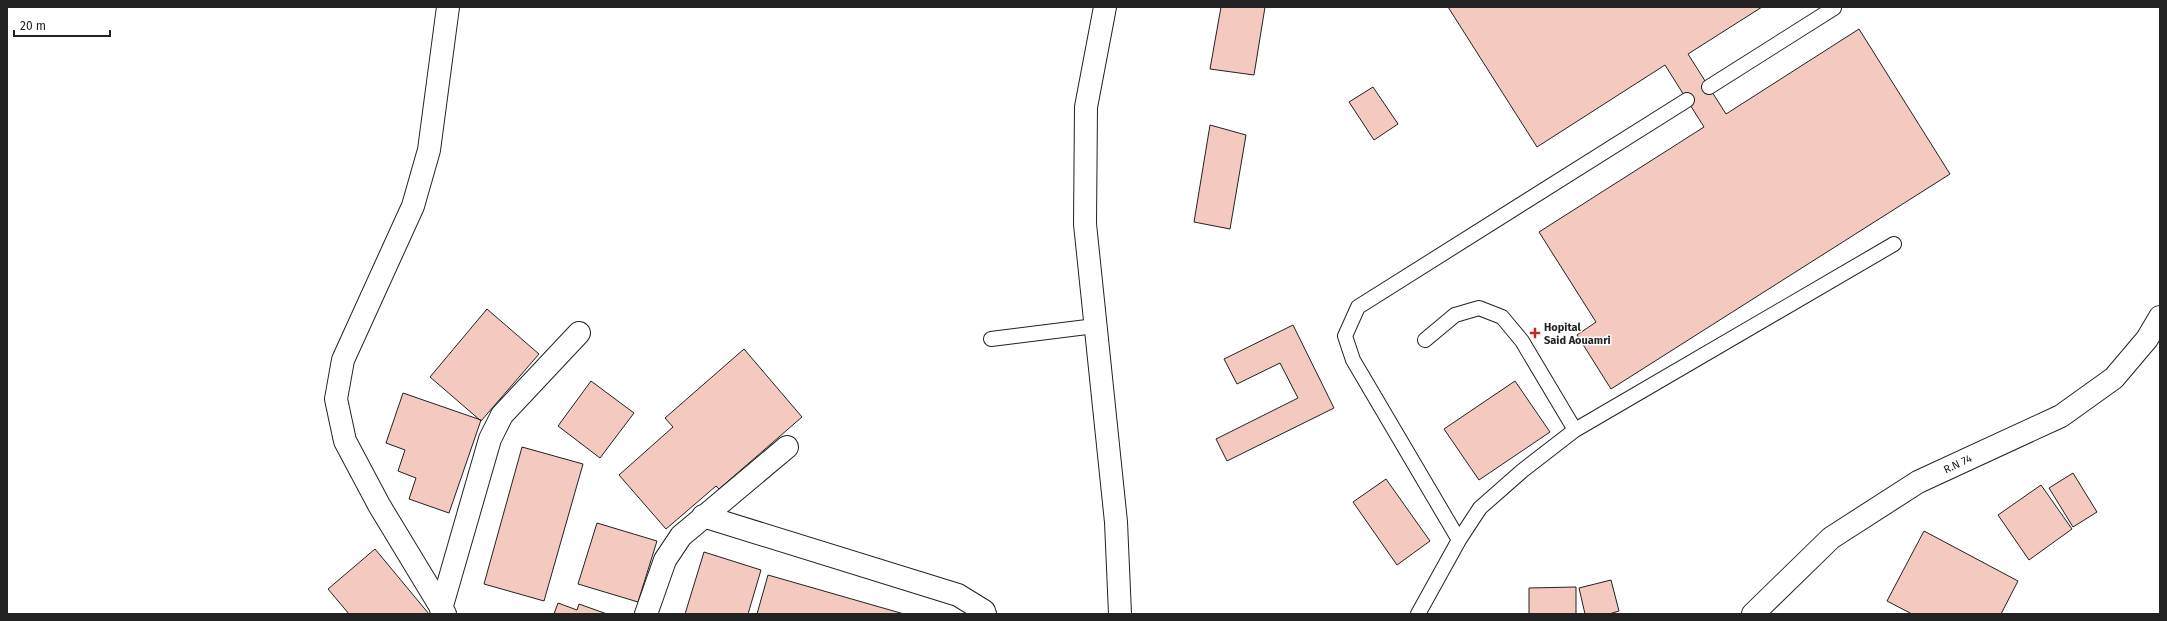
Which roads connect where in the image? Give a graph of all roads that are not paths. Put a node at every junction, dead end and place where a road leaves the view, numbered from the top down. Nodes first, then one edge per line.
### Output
1 (448, 7) edge
2 (1105, 7) edge
3 (1834, 8) dead end
4 (1709, 87) dead end
5 (1687, 100) dead end
6 (1894, 244) dead end
7 (2160, 316) edge
8 (1095, 326) junction
9 (579, 333) dead end
10 (991, 339) dead end
11 (1425, 340) dead end
12 (1575, 430) junction
13 (787, 447) dead end
14 (703, 516) junction
15 (1459, 540) junction
16 (443, 612) edge
17 (988, 613) edge
18 (646, 614) edge
19 (1120, 614) edge
20 (1418, 614) edge
21 (1753, 614) edge

1 - 16 street
2 - 8 street
3 - 4 lane
5 - 15 lane
6 - 12 lane
7 - 21 street, R.N 74
8 - 10 lane
8 - 19 street
9 - 16 street
11 - 12 lane
12 - 15 lane
13 - 14 street
14 - 17 street
14 - 18 street
15 - 20 lane

